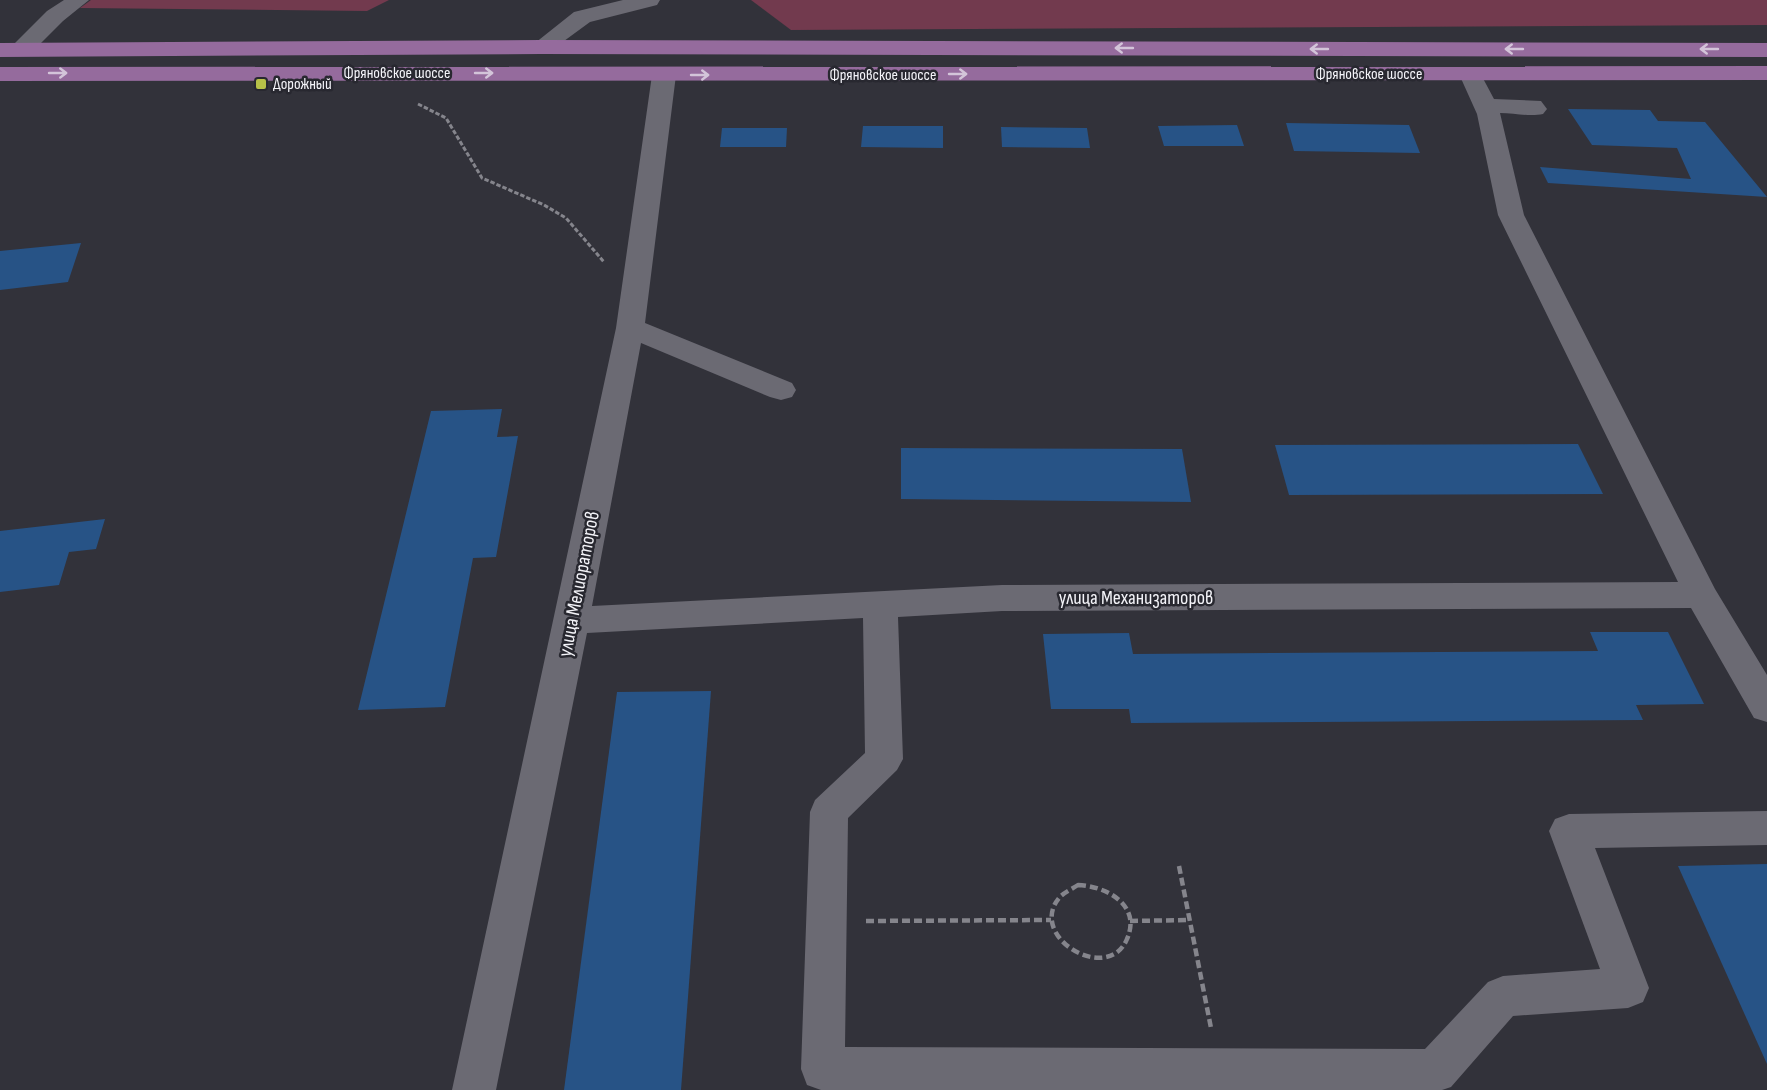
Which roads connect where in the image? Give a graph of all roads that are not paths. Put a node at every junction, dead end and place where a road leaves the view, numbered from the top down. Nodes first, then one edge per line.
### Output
1 (78, 0) edge
2 (649, 0) edge
3 (541, 47) junction
4 (11, 50) edge
5 (1767, 50) edge
6 (1767, 73) edge
7 (0, 74) edge
8 (1470, 74) junction
9 (664, 75) junction
10 (1485, 106) junction
11 (1535, 109) dead end
12 (630, 328) junction
13 (781, 390) dead end
14 (1701, 595) junction
15 (880, 604) junction
16 (572, 620) junction
17 (1767, 707) edge
18 (1767, 828) edge
19 (1089, 1080) edge
20 (474, 1090) edge

1 - 4 street
2 - 3 street
3 - 4 main road, Фряновское шоссе
5 -> 3 main road, Фряновское шоссе
6 - 8 main road, Фряновское шоссе
7 -> 9 main road, Фряновское шоссе
9 -> 8 main road, Фряновское шоссе
8 - 10 street
9 - 12 street, улица Мелиораторов
10 - 11 street
10 - 14 street
12 - 13 street
12 - 16 street, улица Мелиораторов
14 - 15 street, улица Механизаторов
14 - 17 street
15 - 16 street, улица Механизаторов
15 - 19 street
16 - 20 street, улица Мелиораторов
18 - 19 street

